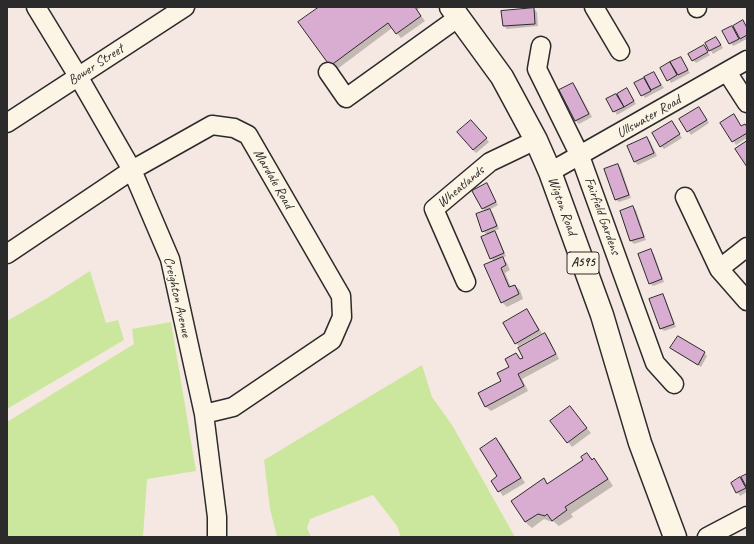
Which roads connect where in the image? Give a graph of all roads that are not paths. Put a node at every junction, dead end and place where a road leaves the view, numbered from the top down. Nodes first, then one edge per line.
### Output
1 (36, 7) edge
2 (185, 7) edge
3 (594, 7) edge
4 (455, 12) edge
5 (541, 46) dead end
6 (620, 51) dead end
7 (747, 60) edge
8 (328, 72) dead end
9 (727, 72) junction
10 (78, 76) junction
11 (747, 103) edge
12 (7, 123) edge
13 (536, 140) junction
14 (580, 156) junction
15 (132, 170) junction
16 (550, 172) junction
17 (685, 197) dead end
18 (747, 247) edge
19 (7, 254) edge
20 (719, 269) junction
21 (466, 282) dead end
22 (747, 301) edge
23 (674, 384) dead end
24 (204, 414) junction
25 (747, 516) edge
26 (217, 537) edge
27 (675, 537) edge
28 (707, 537) edge

1 - 10 street, Creighton Avenue
2 - 10 street, Bower Street
3 - 6 street
4 - 8 street
4 - 13 main road, Wigton Road / A595
5 - 14 street, Fairfield Gardens
7 - 9 street, Ullswater Road
9 - 11 street
9 - 14 street, Ullswater Road
10 - 12 street, Bower Street
10 - 15 street, Creighton Avenue
13 - 16 main road, Wigton Road / A595
13 - 21 street, Wheatlands
14 - 16 street, Ullswater Road
14 - 23 street, Fairfield Gardens
15 - 19 street, Mardale Road
15 - 24 street, Creighton Avenue
15 - 24 street, Mardale Road
16 - 27 main road, Wigton Road / A595
17 - 20 street
18 - 20 street
20 - 22 street
24 - 26 street, Creighton Avenue
25 - 28 street

